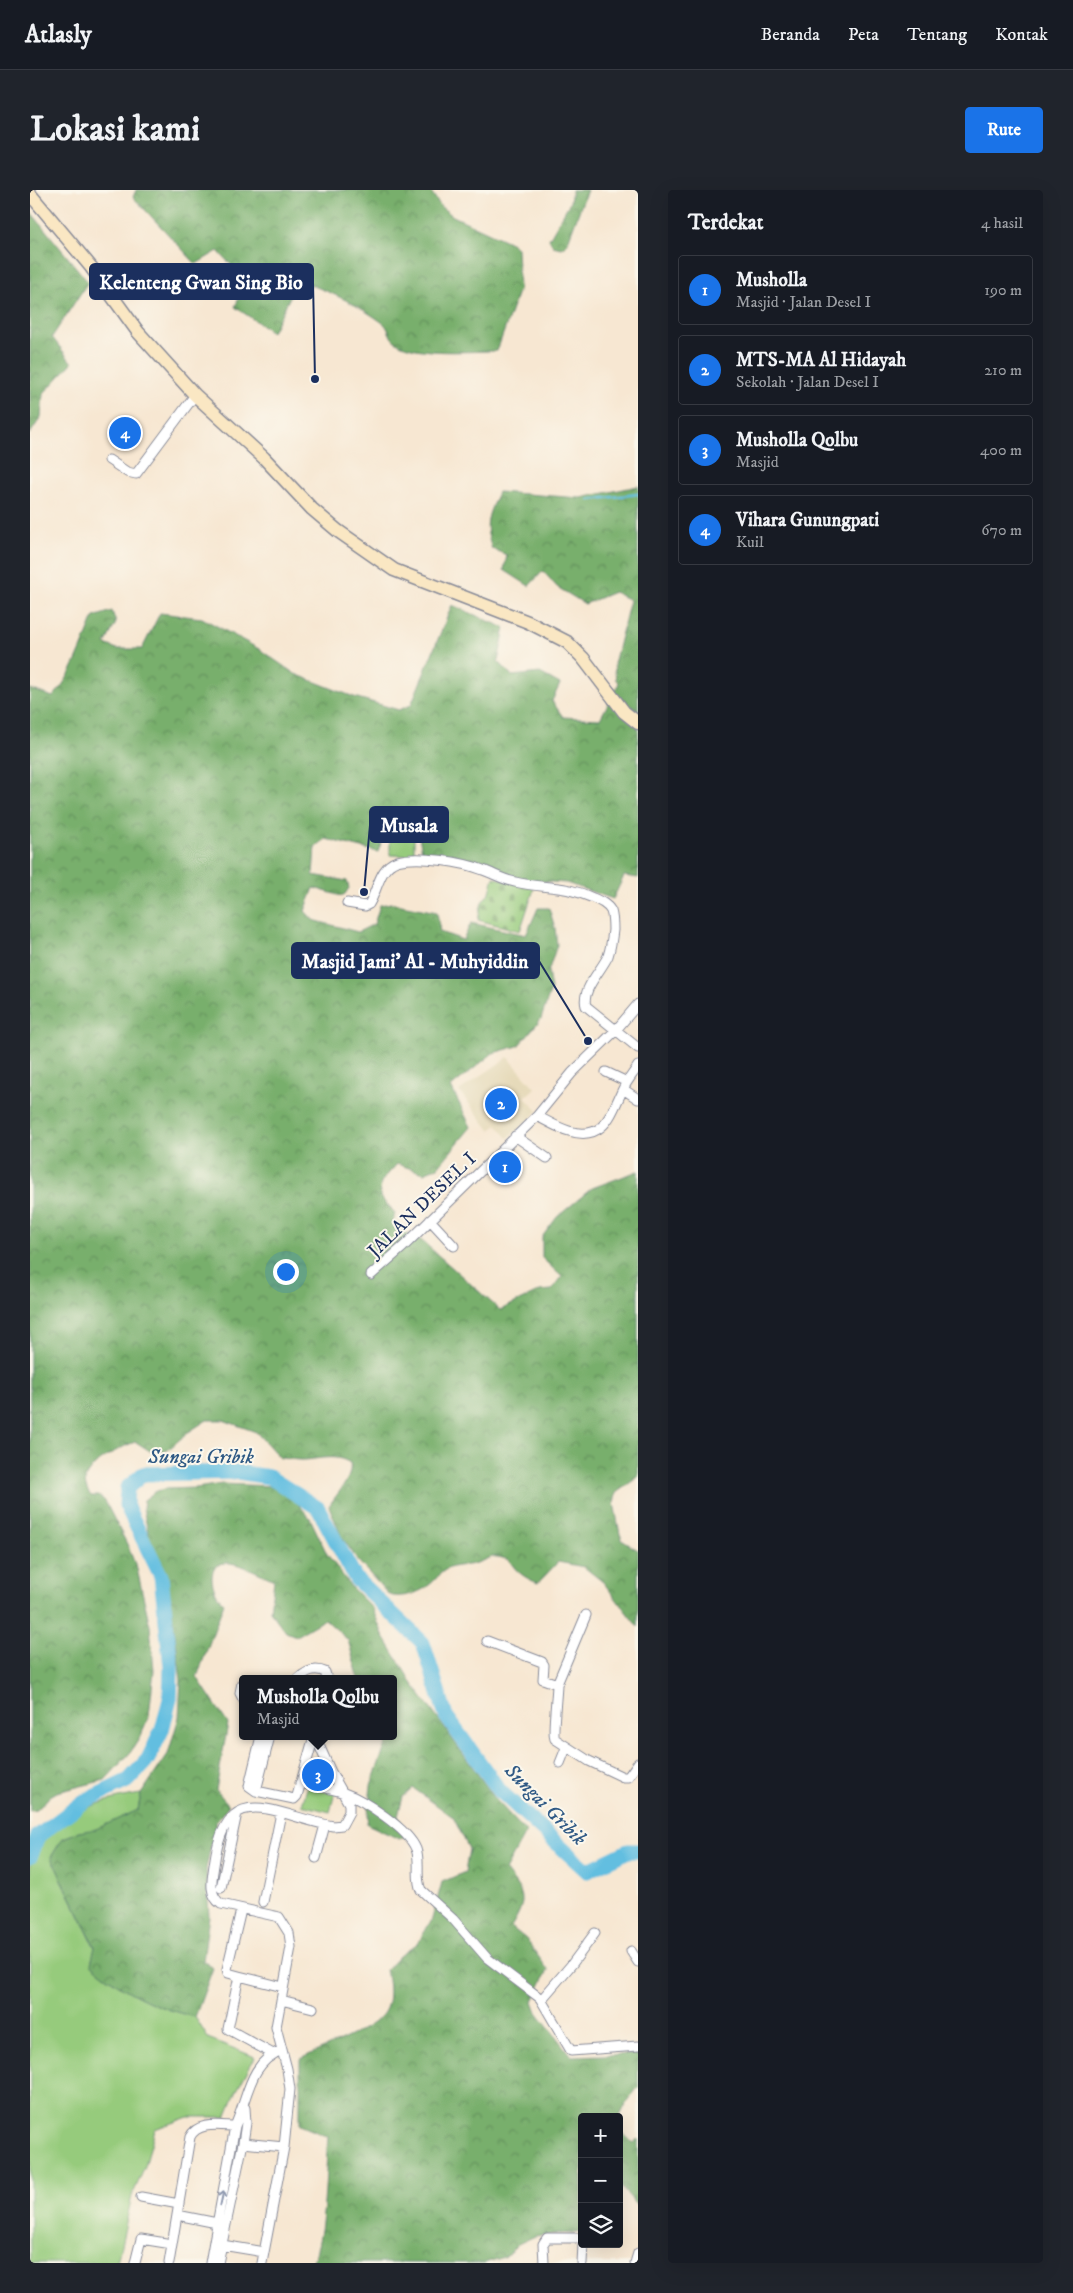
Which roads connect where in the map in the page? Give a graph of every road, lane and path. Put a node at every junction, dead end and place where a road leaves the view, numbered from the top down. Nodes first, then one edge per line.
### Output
1 (30, 194) edge
2 (195, 395) junction
3 (109, 460) dead end
4 (638, 723) edge
5 (347, 903) dead end
6 (638, 1004) edge
7 (616, 1030) junction
8 (638, 1048) edge
9 (638, 1066) edge
10 (606, 1072) dead end
11 (625, 1085) junction
12 (638, 1099) edge
13 (537, 1116) junction
14 (516, 1136) junction
15 (547, 1158) dead end
16 (430, 1220) junction
17 (454, 1246) dead end
18 (371, 1275) dead end
19 (586, 1615) dead end
20 (487, 1642) dead end
21 (302, 1675) edge
22 (326, 1675) edge
23 (557, 1684) junction
24 (260, 1740) edge
25 (269, 1740) edge
26 (313, 1740) edge
27 (316, 1740) edge
28 (566, 1748) junction
29 (560, 1763) dead end
30 (638, 1763) edge
31 (300, 1783) junction
32 (256, 1791) junction
33 (345, 1793) junction
34 (238, 1810) junction
35 (281, 1813) junction
36 (325, 1824) junction
37 (316, 1858) dead end
38 (221, 1888) dead end
39 (263, 1902) dead end
40 (241, 1910) junction
41 (595, 1933) dead end
42 (631, 1951) dead end
43 (638, 1962) edge
44 (239, 1976) junction
45 (282, 1987) junction
46 (281, 2000) junction
47 (542, 2000) junction
48 (313, 2008) dead end
49 (638, 2046) edge
50 (277, 2052) junction
51 (244, 2106) junction
52 (235, 2126) junction
53 (243, 2143) junction
54 (284, 2147) junction
55 (141, 2197) dead end
56 (179, 2204) junction
57 (177, 2215) junction
58 (217, 2223) junction
59 (578, 2238) edge
60 (172, 2244) junction
61 (222, 2245) junction
62 (583, 2248) edge
63 (264, 2252) junction
64 (638, 2253) edge
65 (135, 2263) edge
66 (169, 2263) edge
67 (210, 2263) edge
68 (218, 2263) edge
69 (262, 2263) edge
70 (544, 2263) edge
71 (582, 2263) edge
72 (635, 2263) edge

1 - 2 main road
2 - 3 street
2 - 4 main road
5 - 7 street
6 - 7 street, JALAN DESEL I
7 - 8 street
7 - 13 street, JALAN DESEL I
9 - 11 street
10 - 11 street
11 - 12 street
11 - 13 street
13 - 14 street, JALAN DESEL I
14 - 15 street
14 - 16 street, JALAN DESEL I
16 - 17 street
16 - 18 street, JALAN DESEL I
19 - 23 street
20 - 23 street
21 - 22 street
23 - 28 street
24 - 32 street
25 - 32 street
26 - 31 street
27 - 33 street
28 - 29 street
28 - 30 street
31 - 32 street
31 - 33 street
33 - 36 street
33 - 47 street
34 - 35 street
34 - 38 street
34 - 40 street
35 - 36 street
35 - 39 street
36 - 37 street
40 - 44 street
40 - 45 street
41 - 47 street
42 - 43 street
44 - 45 street
44 - 50 street
45 - 46 street
46 - 48 street
46 - 50 street
47 - 49 street
50 - 51 street
50 - 54 street
51 - 52 street
51 - 53 street
52 - 56 street
58 -> 52 street
53 - 54 street
53 - 61 street
54 - 63 street
55 - 56 street
56 - 57 street
57 - 58 street
57 - 60 street
58 - 67 street
59 - 70 street
60 - 65 street
60 - 66 street
61 - 63 street
61 - 68 street
62 - 71 street
63 - 69 street
64 - 72 street

